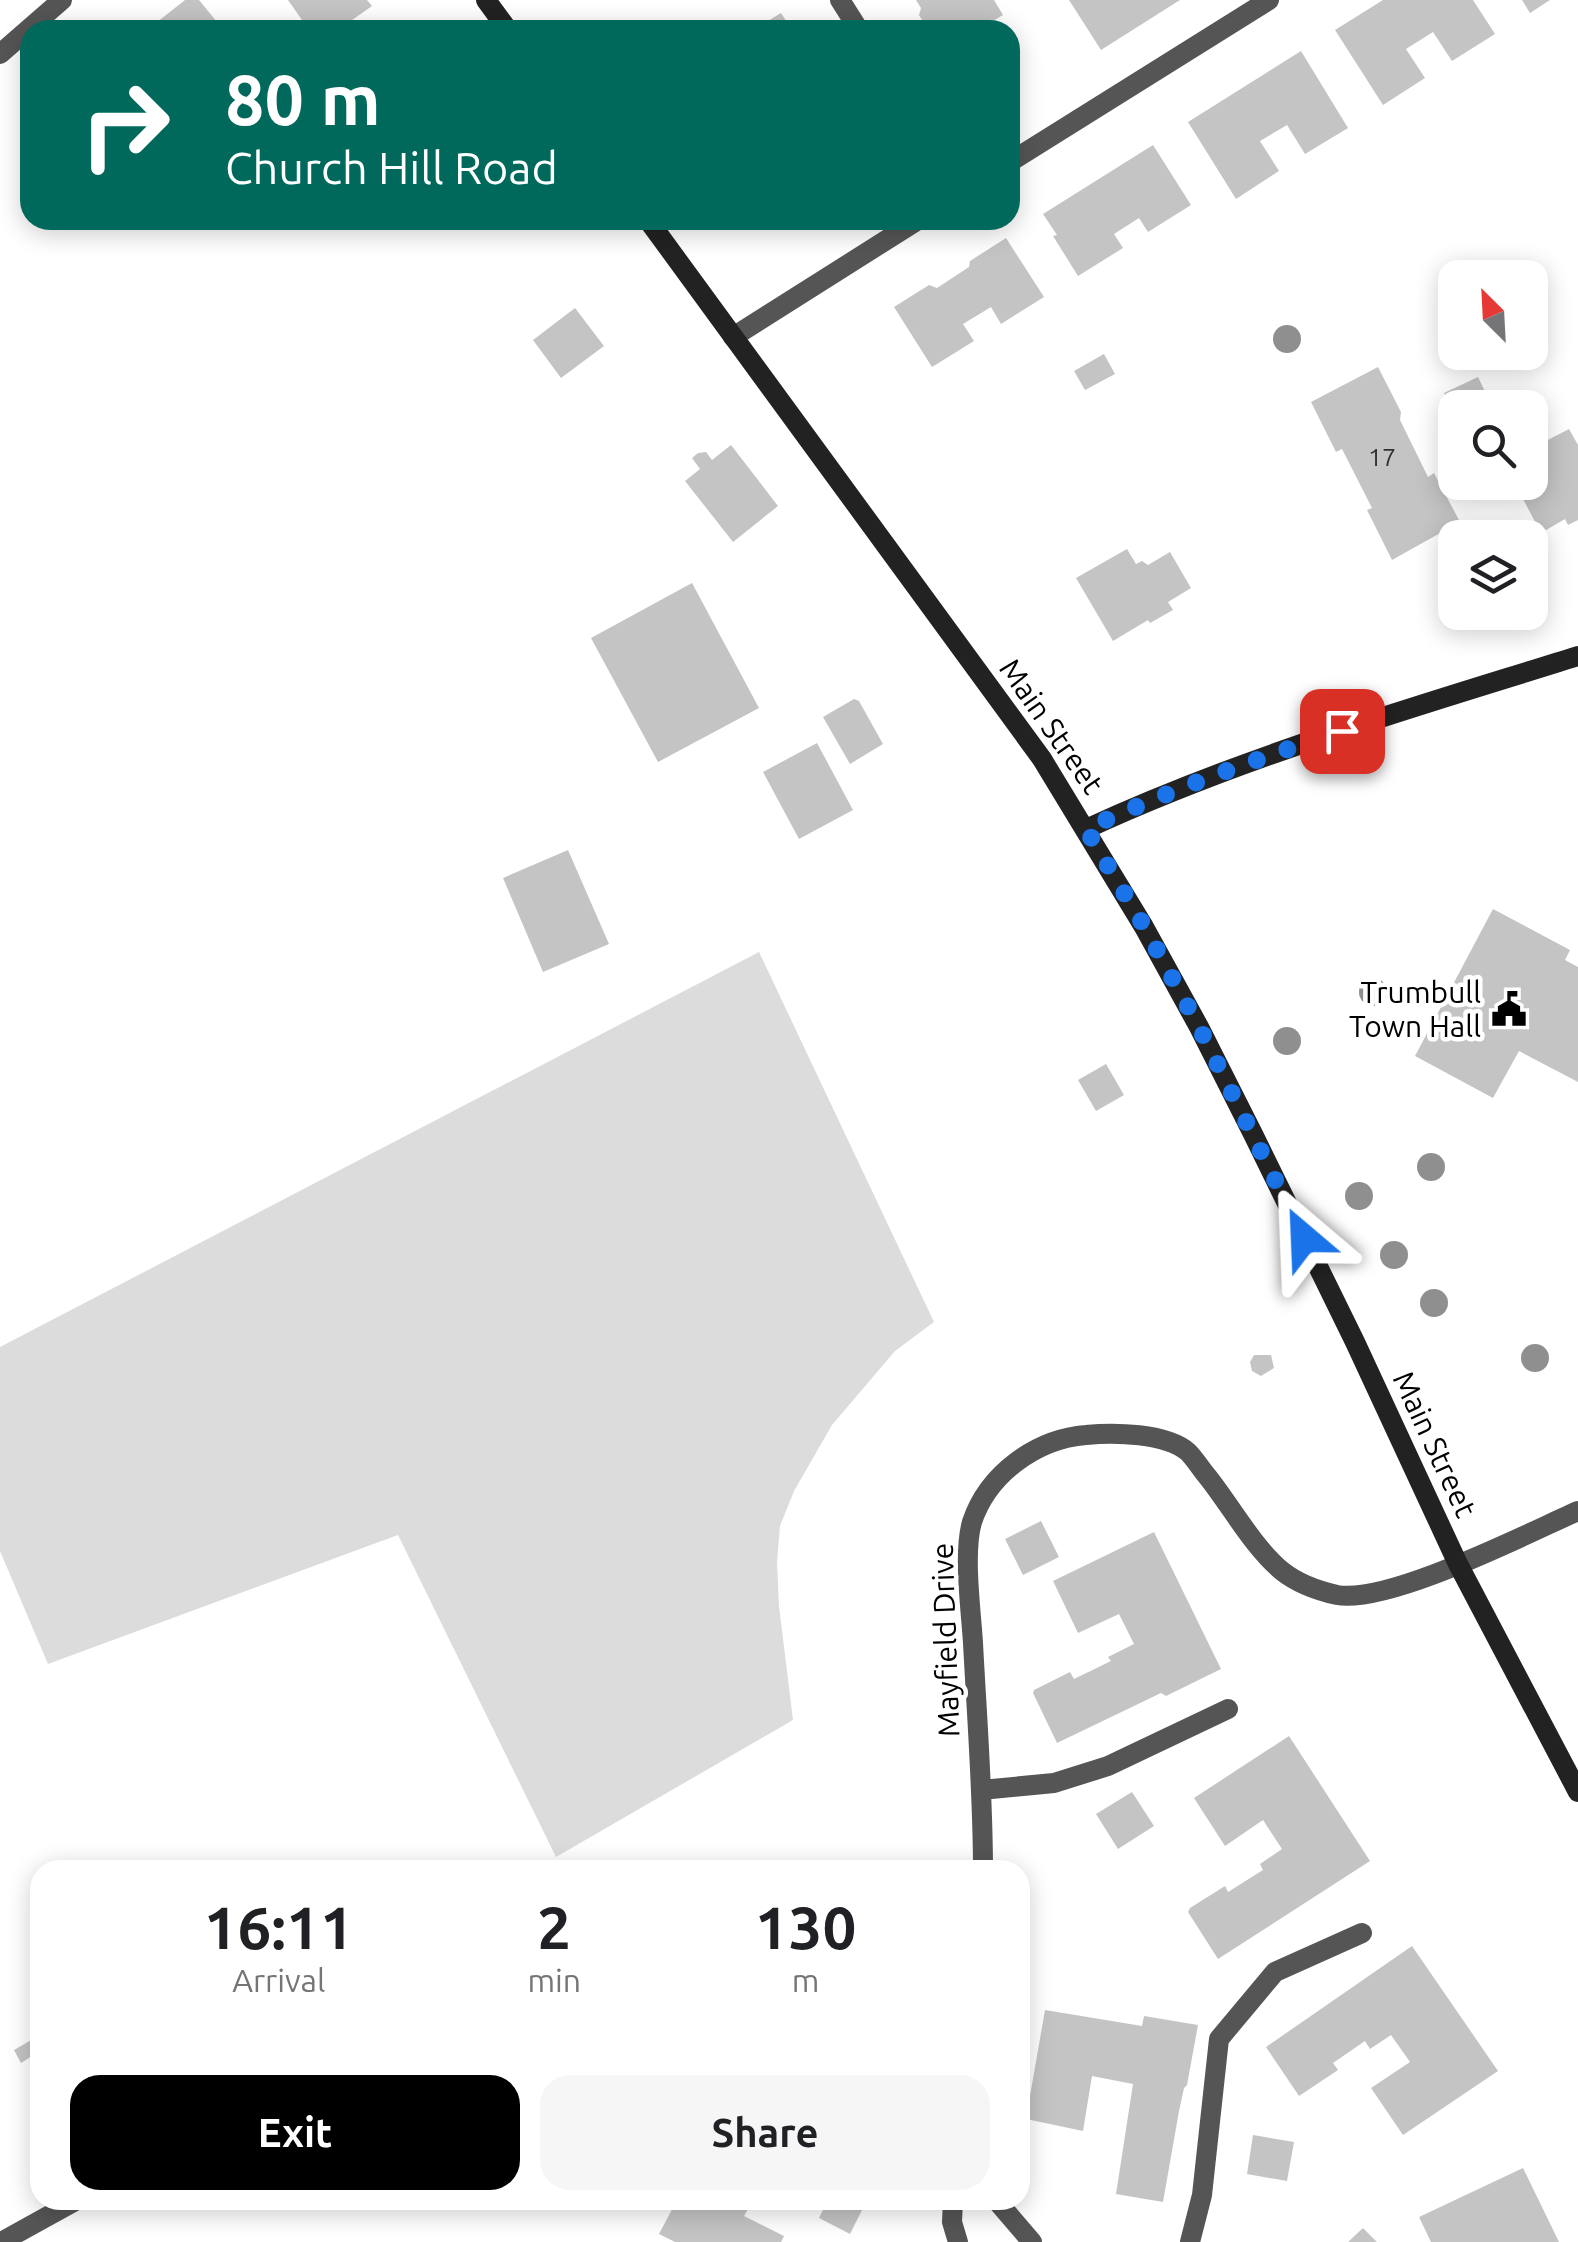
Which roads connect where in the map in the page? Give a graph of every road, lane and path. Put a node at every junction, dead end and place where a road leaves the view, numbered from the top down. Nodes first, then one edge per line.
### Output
1 (62, 0) edge
2 (1268, 0) edge
3 (39, 20) edge
4 (20, 37) edge
5 (0, 54) edge
6 (1020, 156) edge
7 (655, 230) edge
8 (902, 230) edge
9 (733, 337) junction
10 (1578, 656) edge
11 (1086, 829) junction
12 (1578, 1510) edge
13 (1458, 1564) junction
14 (1228, 1709) dead end
15 (980, 1790) junction
16 (1578, 1792) edge
17 (983, 1860) edge
18 (1362, 1933) dead end
19 (59, 2210) edge
20 (953, 2210) edge
21 (1005, 2210) edge
22 (1, 2242) edge
23 (958, 2242) edge
24 (1032, 2242) edge
25 (1190, 2242) edge

1 - 3 street
2 - 6 street
4 - 5 street
7 - 9 main road, Main Street
8 - 9 street
9 - 11 main road, Main Street
10 - 11 main road
11 - 13 main road, Main Street
12 - 13 street, Mayfield Drive
13 - 15 street, Mayfield Drive
13 - 16 main road, Main Street
14 - 15 street
15 - 17 street, Mayfield Drive
18 - 25 street
19 - 22 street
20 - 23 street
21 - 24 street

